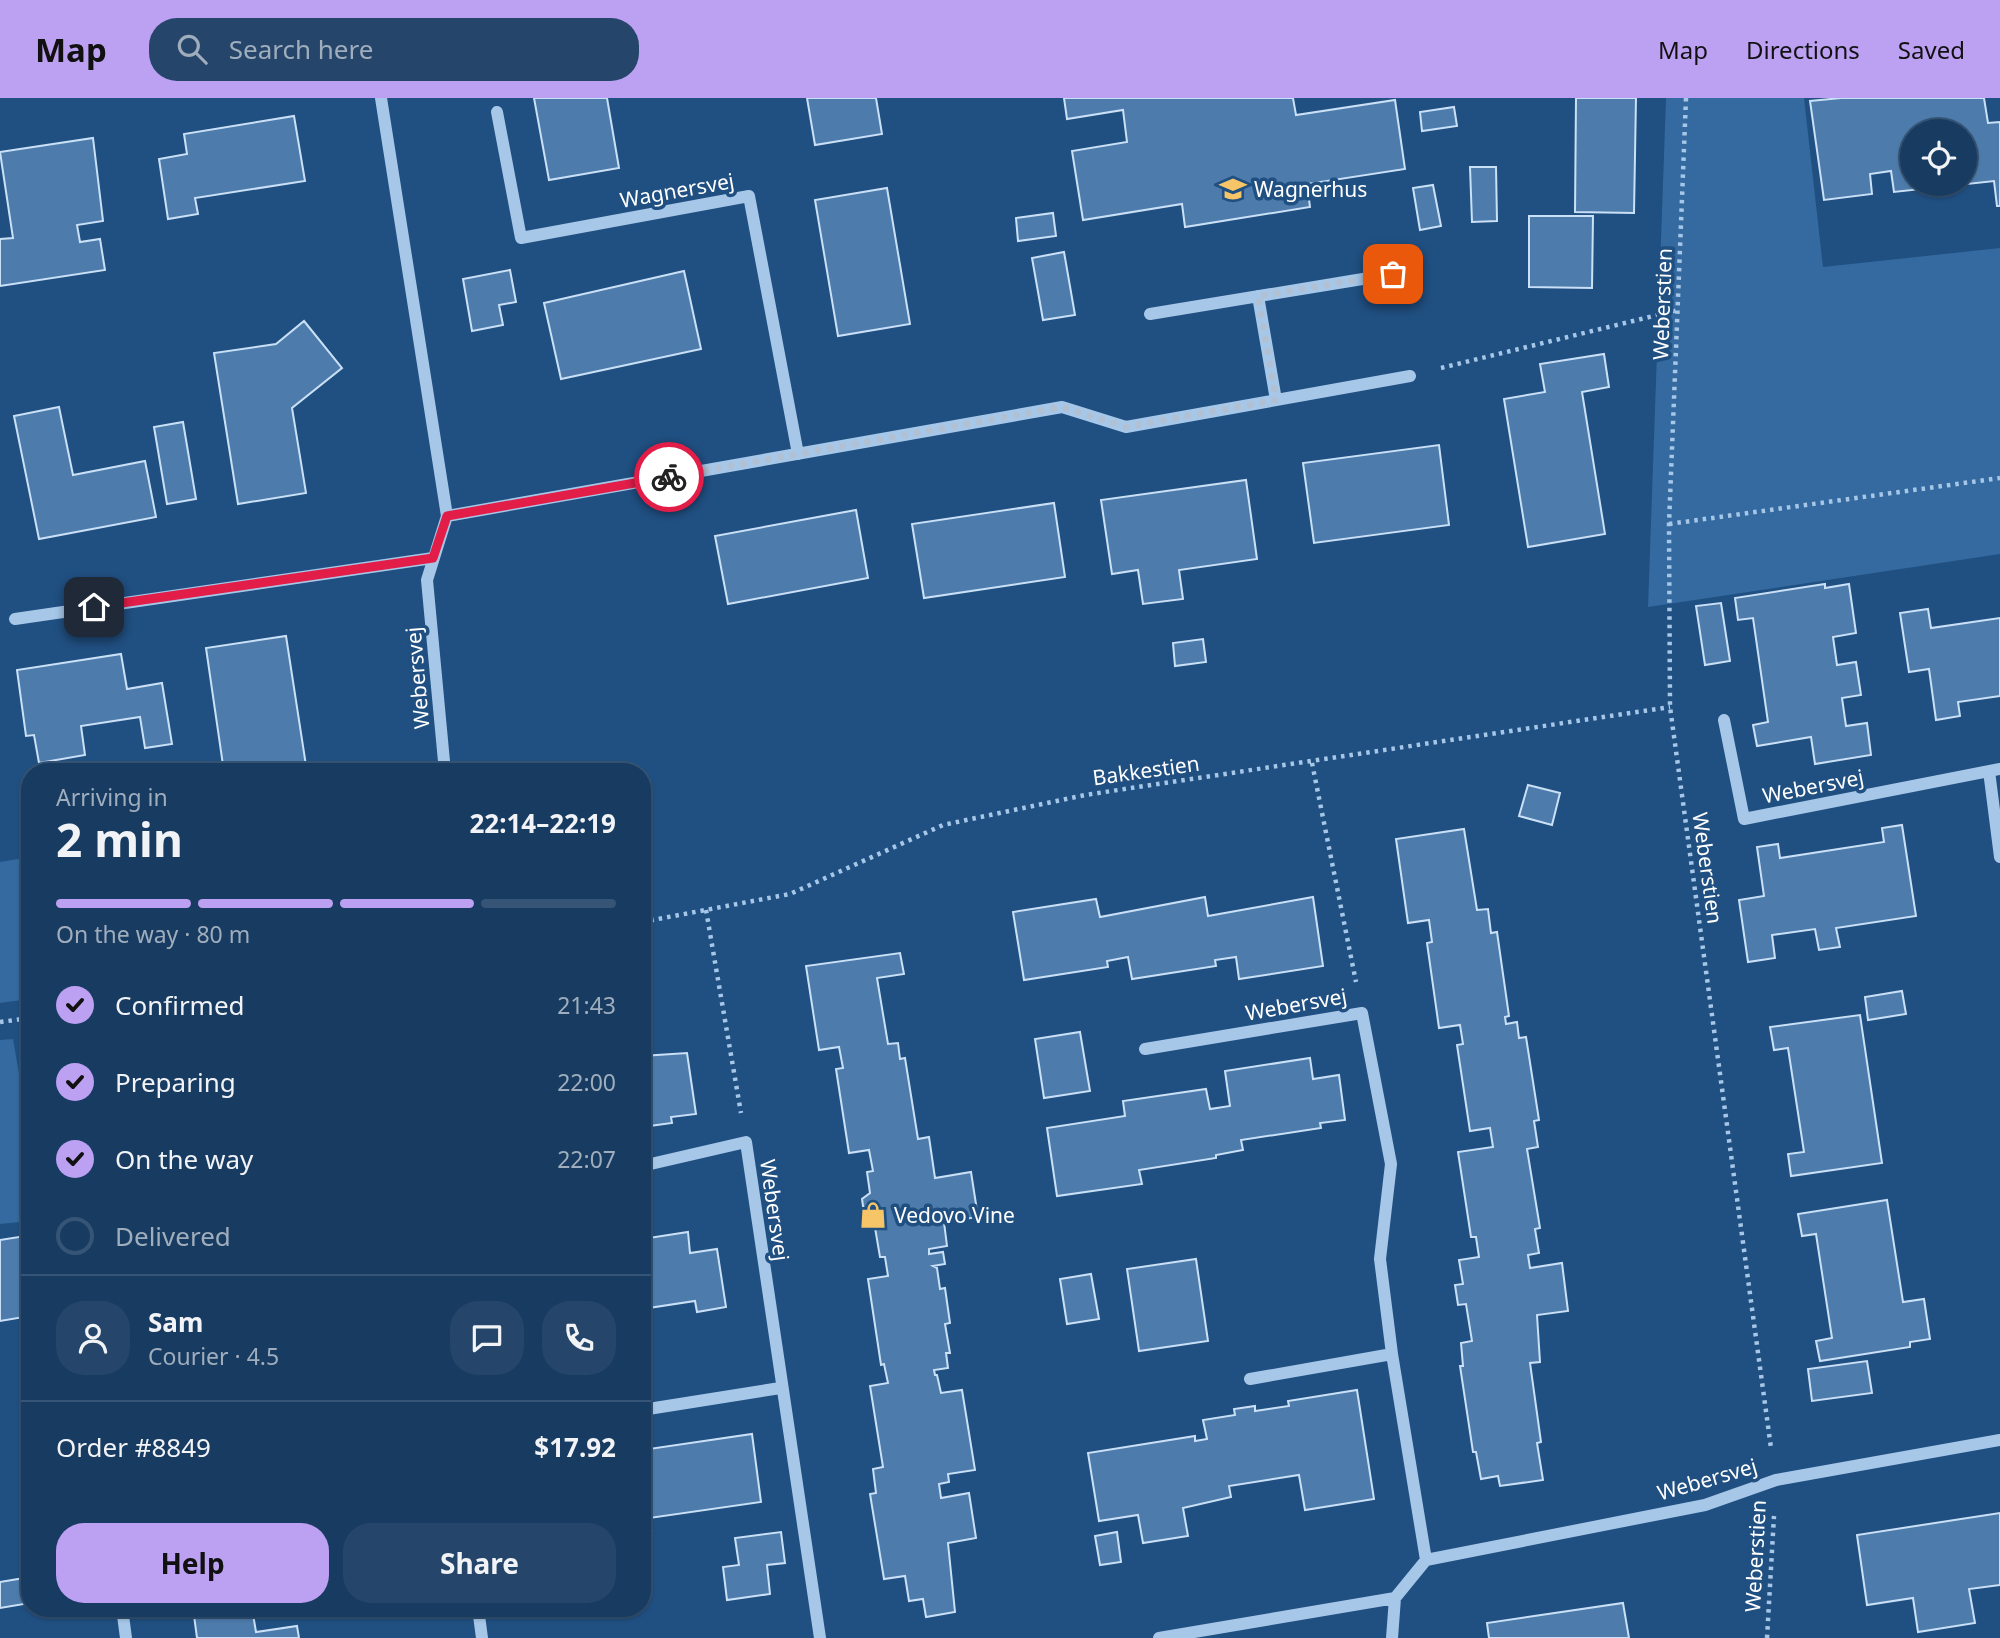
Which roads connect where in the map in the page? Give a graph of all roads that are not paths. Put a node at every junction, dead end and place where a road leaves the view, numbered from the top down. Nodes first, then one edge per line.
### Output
1 (381, 98) edge
2 (497, 113) dead end
3 (1393, 274) dead end
4 (1258, 296) junction
5 (1150, 314) dead end
6 (1410, 376) road end
7 (1276, 400) junction
8 (798, 454) junction
9 (447, 516) junction
10 (433, 558) junction
11 (15, 619) dead end
12 (1724, 720) dead end
13 (444, 763) edge
14 (1994, 770) edge
15 (2000, 858) edge
16 (1145, 1049) dead end
17 (651, 1164) edge
18 (1392, 1354) junction
19 (1250, 1379) dead end
20 (780, 1388) junction
21 (651, 1409) edge
22 (2000, 1440) edge
23 (1426, 1560) junction
24 (1395, 1598) junction
25 (123, 1617) edge
26 (479, 1617) edge
27 (126, 1638) edge
28 (482, 1638) edge
29 (820, 1638) edge
30 (1159, 1638) edge
31 (1392, 1638) edge

1 - 9 street
2 - 8 street, Wagnersvej
3 - 4 street
4 - 5 street
4 - 7 street
6 - 7 street
7 - 8 street
8 - 9 street
9 - 10 street
10 - 11 street
10 - 13 street, Webersvej
12 - 14 street, Webersvej
14 - 15 street, Webersvej
16 - 18 street, Webersvej
17 - 20 street, Webersvej
18 - 19 street
18 - 23 street, Webersvej
20 - 21 street
20 - 29 street, Webersvej
22 - 23 street, Webersvej
23 - 24 street
24 - 30 street
24 - 31 street
25 - 27 street
26 - 28 street

